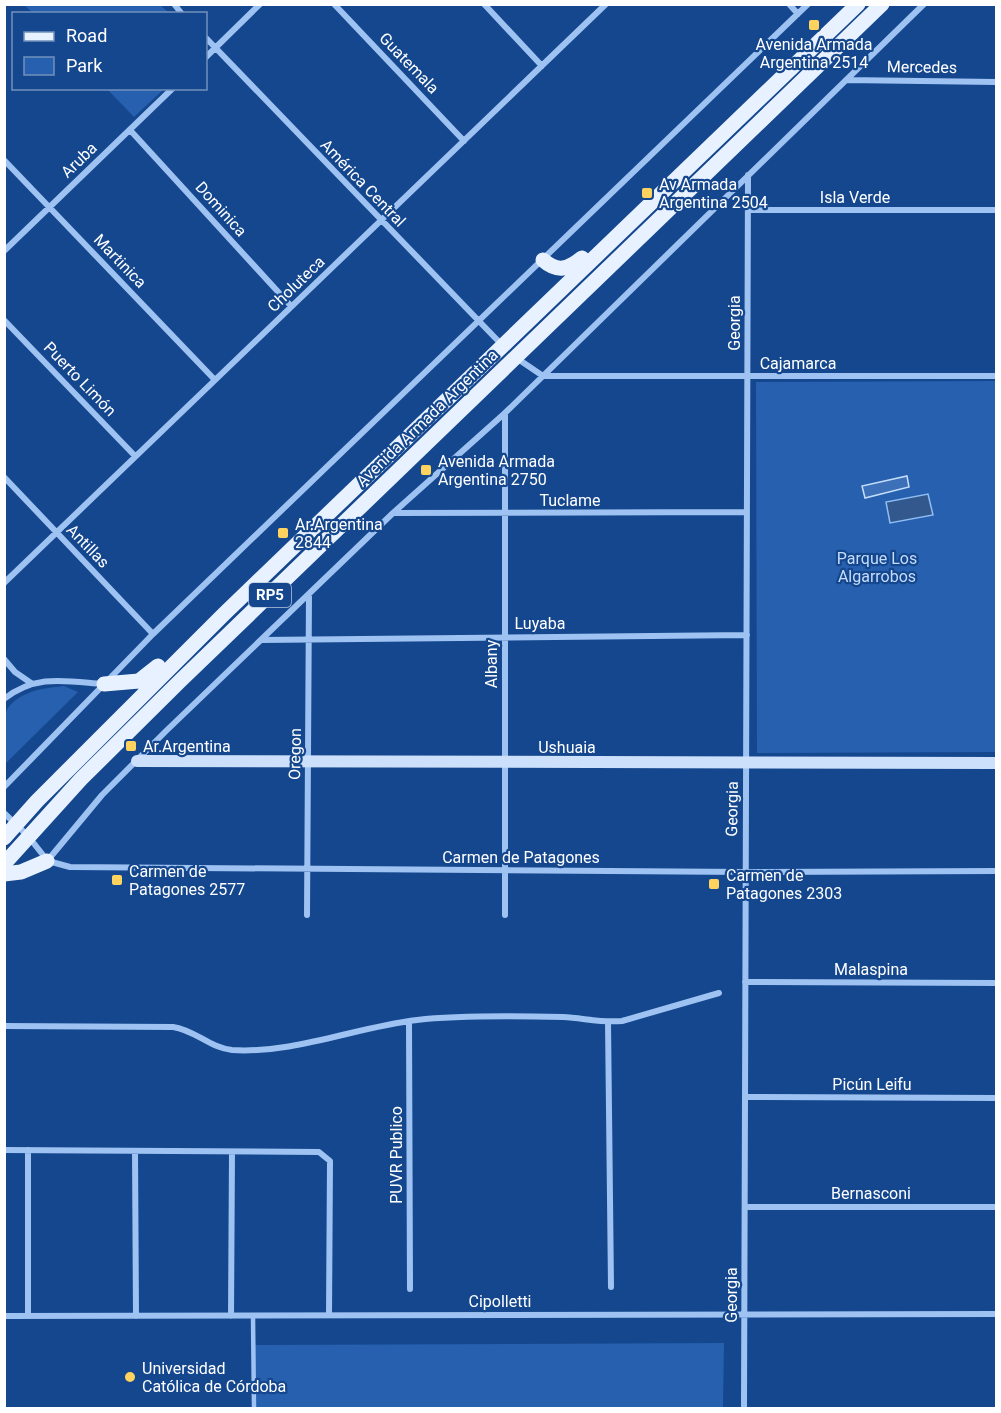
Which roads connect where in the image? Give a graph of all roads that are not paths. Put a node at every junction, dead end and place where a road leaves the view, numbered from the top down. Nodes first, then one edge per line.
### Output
1 (260, 4) edge
2 (334, 4) edge
3 (484, 4) edge
4 (606, 4) edge
5 (789, 4) edge
6 (808, 4) edge
7 (858, 4) edge
8 (882, 4) edge
9 (924, 4) edge
10 (798, 14) junction
11 (207, 39) edge
12 (215, 48) junction
13 (207, 56) edge
14 (542, 66) junction
15 (846, 80) junction
16 (996, 82) edge
17 (171, 90) edge
18 (130, 130) junction
19 (464, 141) junction
20 (4, 160) edge
21 (748, 176) junction
22 (50, 207) junction
23 (748, 210) junction
24 (996, 210) edge
25 (380, 222) junction
26 (623, 228) junction
27 (4, 251) edge
28 (543, 260) junction
29 (291, 306) junction
30 (4, 320) edge
31 (478, 320) junction
32 (503, 345) junction
33 (516, 358) junction
34 (543, 376) junction
35 (747, 376) junction
36 (996, 376) edge
37 (215, 380) junction
38 (505, 413) junction
39 (135, 456) junction
40 (4, 477) edge
41 (747, 512) junction
42 (393, 513) junction
43 (504, 513) junction
44 (57, 533) junction
45 (4, 583) edge
46 (309, 594) junction
47 (224, 614) junction
48 (153, 634) junction
49 (747, 635) junction
50 (505, 637) junction
51 (310, 638) junction
52 (261, 640) junction
53 (4, 659) edge
54 (31, 683) junction
55 (104, 684) junction
56 (4, 699) edge
57 (137, 761) junction
58 (309, 764) junction
59 (505, 764) junction
60 (746, 764) junction
61 (996, 764) edge
62 (4, 787) edge
63 (4, 813) edge
64 (16, 824) junction
65 (28, 836) junction
66 (4, 838) edge
67 (47, 861) junction
68 (4, 864) edge
69 (308, 869) junction
70 (504, 870) junction
71 (996, 871) edge
72 (745, 872) junction
73 (4, 874) edge
74 (308, 915) dead end
75 (505, 915) dead end
76 (745, 982) junction
77 (996, 983) edge
78 (719, 993) dead end
79 (409, 1021) junction
80 (608, 1022) junction
81 (4, 1026) edge
82 (747, 1097) junction
83 (996, 1098) edge
84 (4, 1150) edge
85 (28, 1150) junction
86 (135, 1151) junction
87 (232, 1152) junction
88 (745, 1207) junction
89 (996, 1207) edge
90 (611, 1287) dead end
91 (410, 1289) dead end
92 (745, 1314) junction
93 (996, 1314) edge
94 (329, 1315) junction
95 (4, 1316) edge
96 (28, 1316) junction
97 (136, 1316) junction
98 (231, 1316) junction
99 (253, 1316) junction
100 (254, 1408) edge
101 (744, 1408) edge

1 - 12 street
2 - 19 street, Guatemala
3 - 14 street
4 - 14 street, Choluteca
5 - 10 street
6 - 10 street
7 - 26 main road, Avenida Armada Argentina / RP5
8 - 33 main road, Avenida Armada Argentina / RP5
9 - 15 street
10 - 28 street
11 - 12 street, América Central
12 - 13 street
12 - 25 street, América Central
14 - 19 street, Choluteca
15 - 16 street, Mercedes
15 - 21 street
17 - 18 street, Aruba
18 - 22 street, Aruba
18 - 29 street, Dominica
19 - 25 street, Choluteca
20 - 22 street, Martinica
21 - 23 street
21 - 34 street
22 - 27 street, Aruba
22 - 37 street, Martinica
23 - 24 street, Isla Verde
23 - 35 street, Georgia
25 - 29 street, Choluteca
25 - 31 street, América Central
26 - 28 main road
26 - 32 main road, Avenida Armada Argentina / RP5
28 - 31 street
29 - 37 street, Choluteca
30 - 39 street, Puerto Limón
31 - 32 street, América Central
31 - 48 street
32 - 33 street
32 - 47 main road, Avenida Armada Argentina / RP5
33 - 34 street
33 - 65 main road, Avenida Armada Argentina / RP5
34 - 35 street, Cajamarca
34 - 38 street
35 - 36 street, Cajamarca
35 - 41 street, Georgia
37 - 39 street, Choluteca
38 - 42 street
38 - 43 street, Albany
39 - 44 street, Choluteca
40 - 44 street, Antillas
41 - 43 street, Tuclame
41 - 49 street, Georgia
42 - 43 street, Tuclame
42 - 46 street
43 - 50 street, Albany
44 - 45 street, Choluteca
44 - 48 street, Antillas
46 - 51 street, Oregon
46 - 52 street
47 - 55 main road
47 - 64 main road, Avenida Armada Argentina / RP5
48 - 55 street
49 - 50 street, Luyaba
49 - 60 street, Georgia
50 - 51 street, Luyaba
50 - 59 street, Albany
51 - 52 street, Luyaba
51 - 58 street, Oregon
52 - 57 street
53 - 54 street
54 - 55 street
54 - 56 street
55 - 62 street
57 - 58 main road, Ushuaia
57 - 67 street
58 - 59 main road, Ushuaia
58 - 69 street, Oregon
59 - 60 main road, Ushuaia
59 - 70 street, Albany
60 - 61 main road, Ushuaia
60 - 72 street, Georgia
63 - 64 street
64 - 65 street
64 - 66 main road, Avenida Armada Argentina / RP5
65 - 67 street
65 - 68 main road, Avenida Armada Argentina / RP5
67 - 69 street, Carmen de Patagones
67 - 73 main road
69 - 70 street, Carmen de Patagones
69 - 74 street, Oregon
70 - 72 street, Carmen de Patagones
70 - 75 street, Albany
71 - 72 street, Carmen de Patagones
72 - 76 street, Georgia
76 - 77 street, Malaspina
76 - 82 street, Georgia
78 - 80 street
79 - 80 street
79 - 81 street
79 - 91 street, PUVR Publico
80 - 90 street
82 - 83 street, Picún Leifu
82 - 88 street, Georgia
84 - 85 street
85 - 86 street
85 - 96 street
86 - 87 street
86 - 97 street
87 - 94 street
87 - 98 street
88 - 89 street, Bernasconi
88 - 92 street, Georgia
92 - 93 street, Cipolletti
92 - 94 street, Cipolletti
92 - 101 street, Georgia
94 - 99 street, Cipolletti
95 - 96 street, Cipolletti
96 - 97 street, Cipolletti
97 - 98 street, Cipolletti
98 - 99 street, Cipolletti
99 - 100 lane

